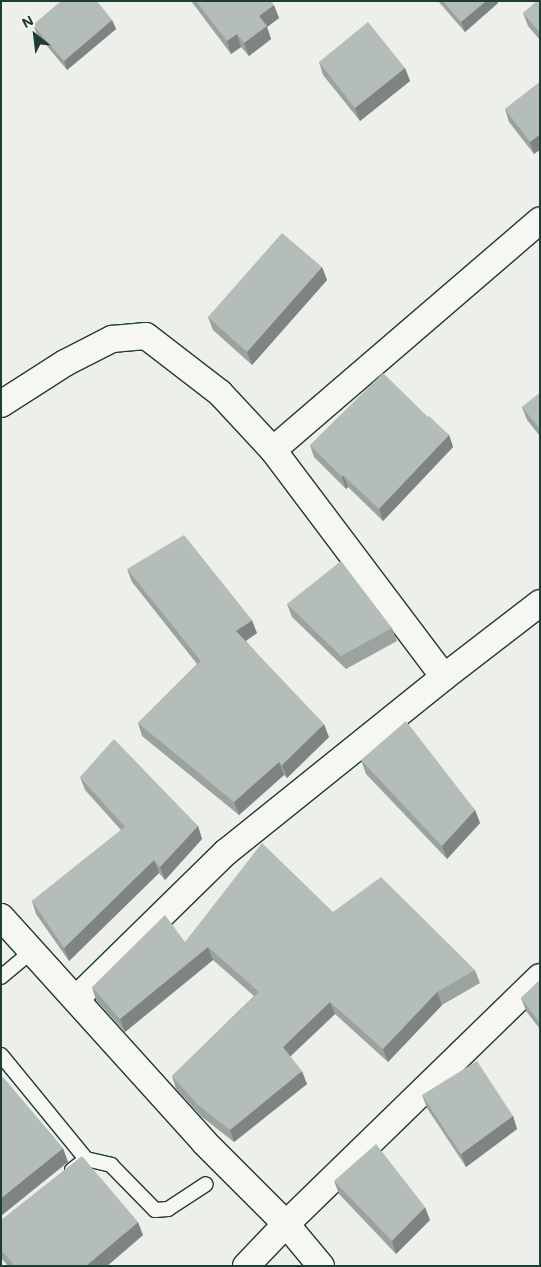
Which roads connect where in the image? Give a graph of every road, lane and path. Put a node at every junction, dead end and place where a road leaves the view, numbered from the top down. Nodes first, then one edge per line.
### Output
1 (540, 220) edge
2 (1, 404) edge
3 (273, 450) junction
4 (540, 603) edge
5 (444, 678) junction
6 (1, 916) edge
7 (32, 951) junction
8 (540, 976) edge
9 (1, 977) edge
10 (76, 998) junction
11 (1, 1055) edge
12 (86, 1159) junction
13 (63, 1177) edge
14 (206, 1184) dead end
15 (286, 1224) junction
16 (246, 1266) edge
17 (321, 1266) edge

1 - 3 street
2 - 3 street
3 - 5 street
4 - 5 street
5 - 10 street
6 - 7 street
7 - 9 lane
7 - 10 street
8 - 15 street
10 - 15 street
11 - 12 lane
12 - 13 lane
12 - 14 lane
15 - 16 street
15 - 17 street

